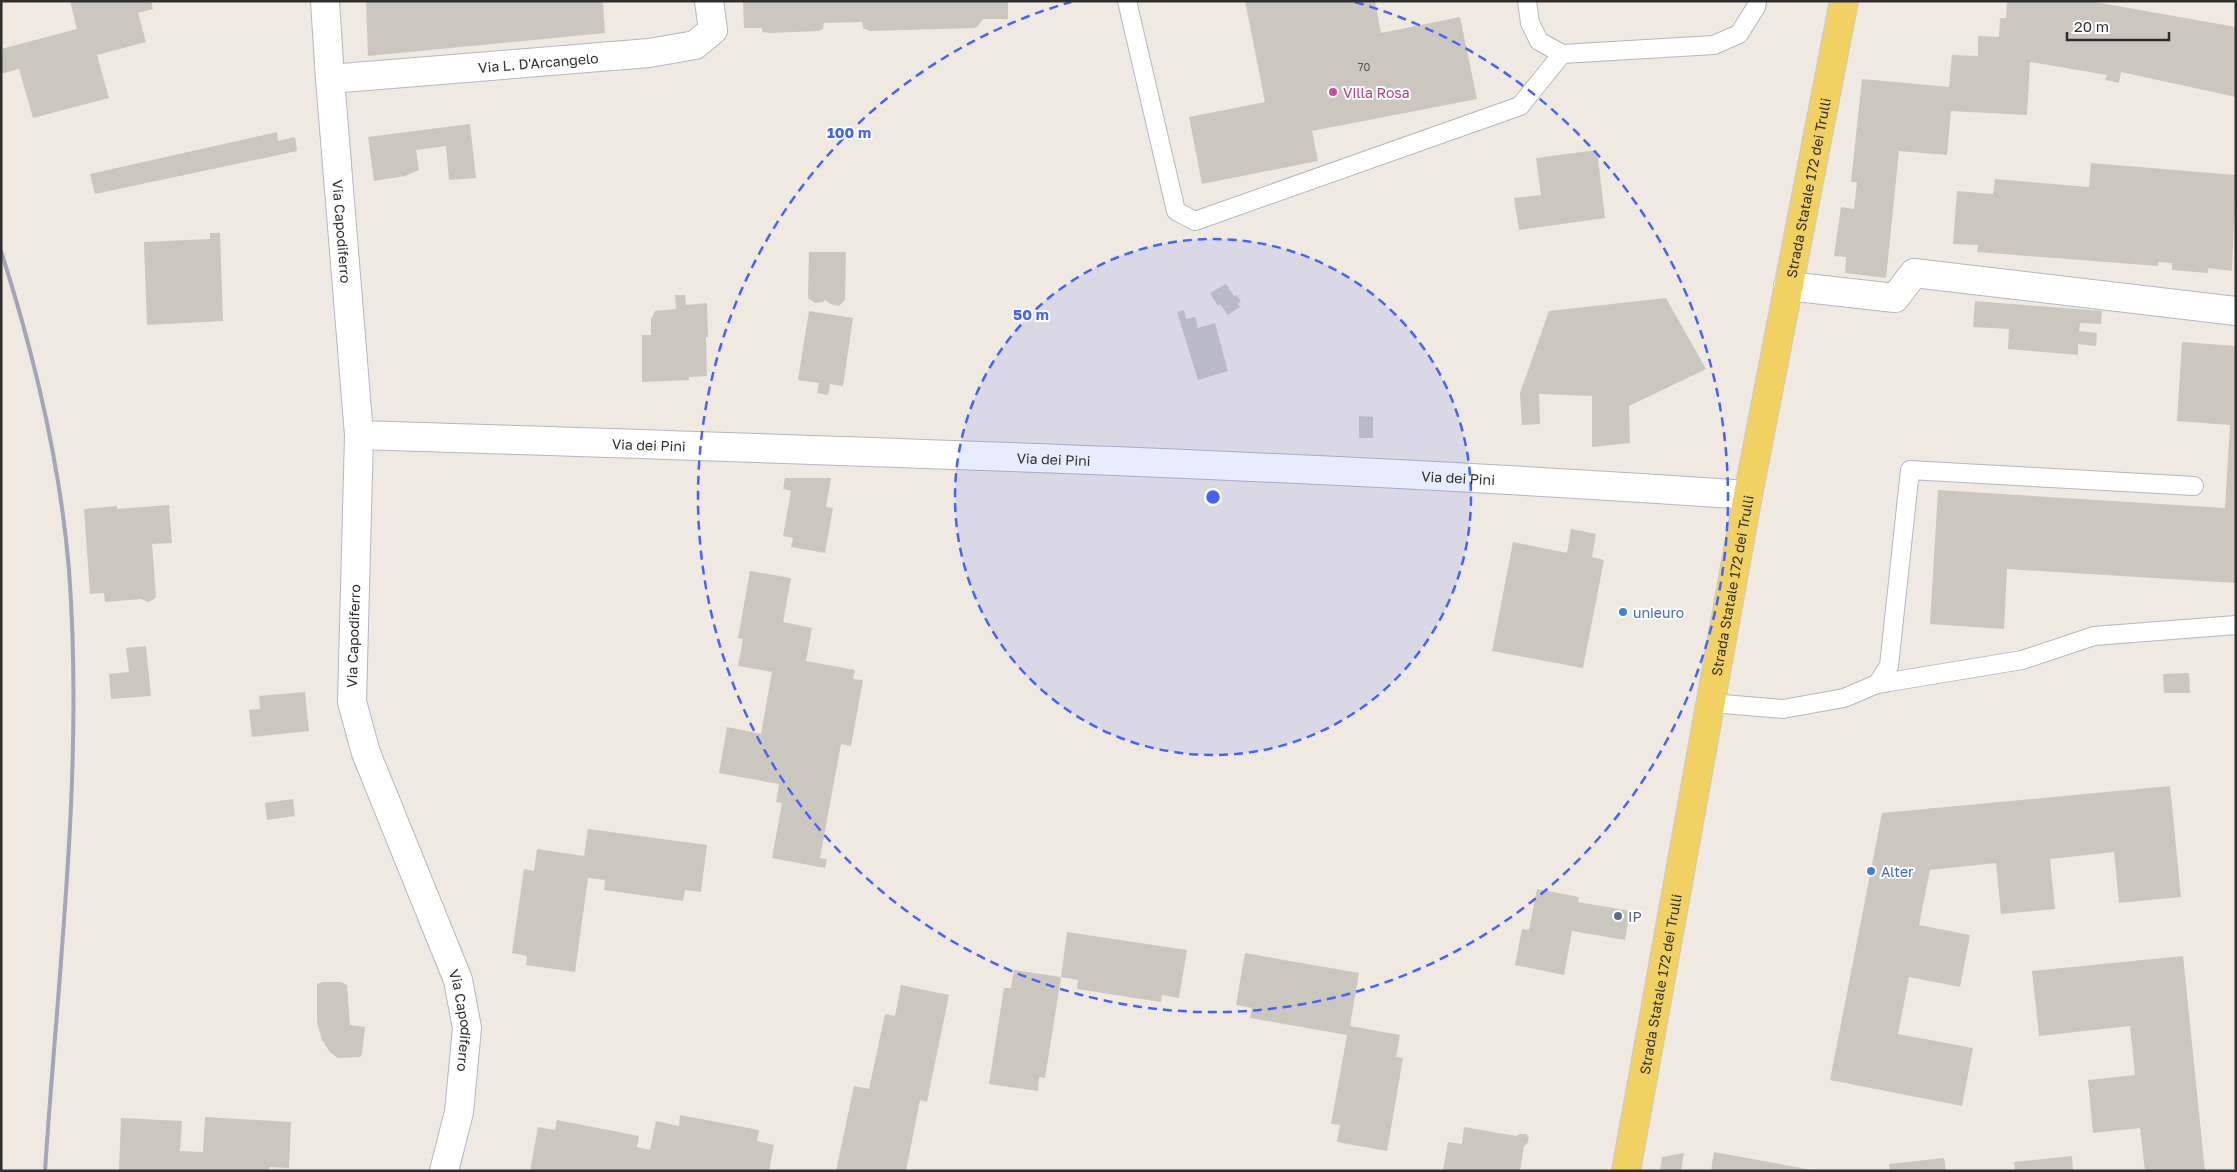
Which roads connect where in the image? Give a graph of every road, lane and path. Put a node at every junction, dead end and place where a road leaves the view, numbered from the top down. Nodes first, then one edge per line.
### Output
1 (325, 1) edge
2 (709, 1) edge
3 (1127, 1) edge
4 (1527, 1) edge
5 (1757, 1) edge
6 (1844, 1) edge
7 (1562, 54) junction
8 (330, 78) junction
9 (1788, 286) junction
10 (2236, 311) edge
11 (359, 435) junction
12 (2194, 486) dead end
13 (1748, 495) junction
14 (2236, 625) edge
15 (1877, 684) junction
16 (1711, 703) junction
17 (444, 1171) edge
18 (1626, 1171) edge

1 - 8 street, Via Capodiferro
2 - 8 street, Via L. D'Arcangelo
3 - 7 lane
4 - 7 lane
5 - 7 lane
6 - 9 main road, Strada Statale 172 dei Trulli
8 - 11 street, Via Capodiferro
9 - 10 street
9 - 13 main road, Strada Statale 172 dei Trulli
11 - 13 street, Via dei Pini
11 - 17 street, Via Capodiferro
12 - 15 lane
13 - 16 main road, Strada Statale 172 dei Trulli
14 - 15 lane
15 - 16 lane
16 - 18 main road, Strada Statale 172 dei Trulli

